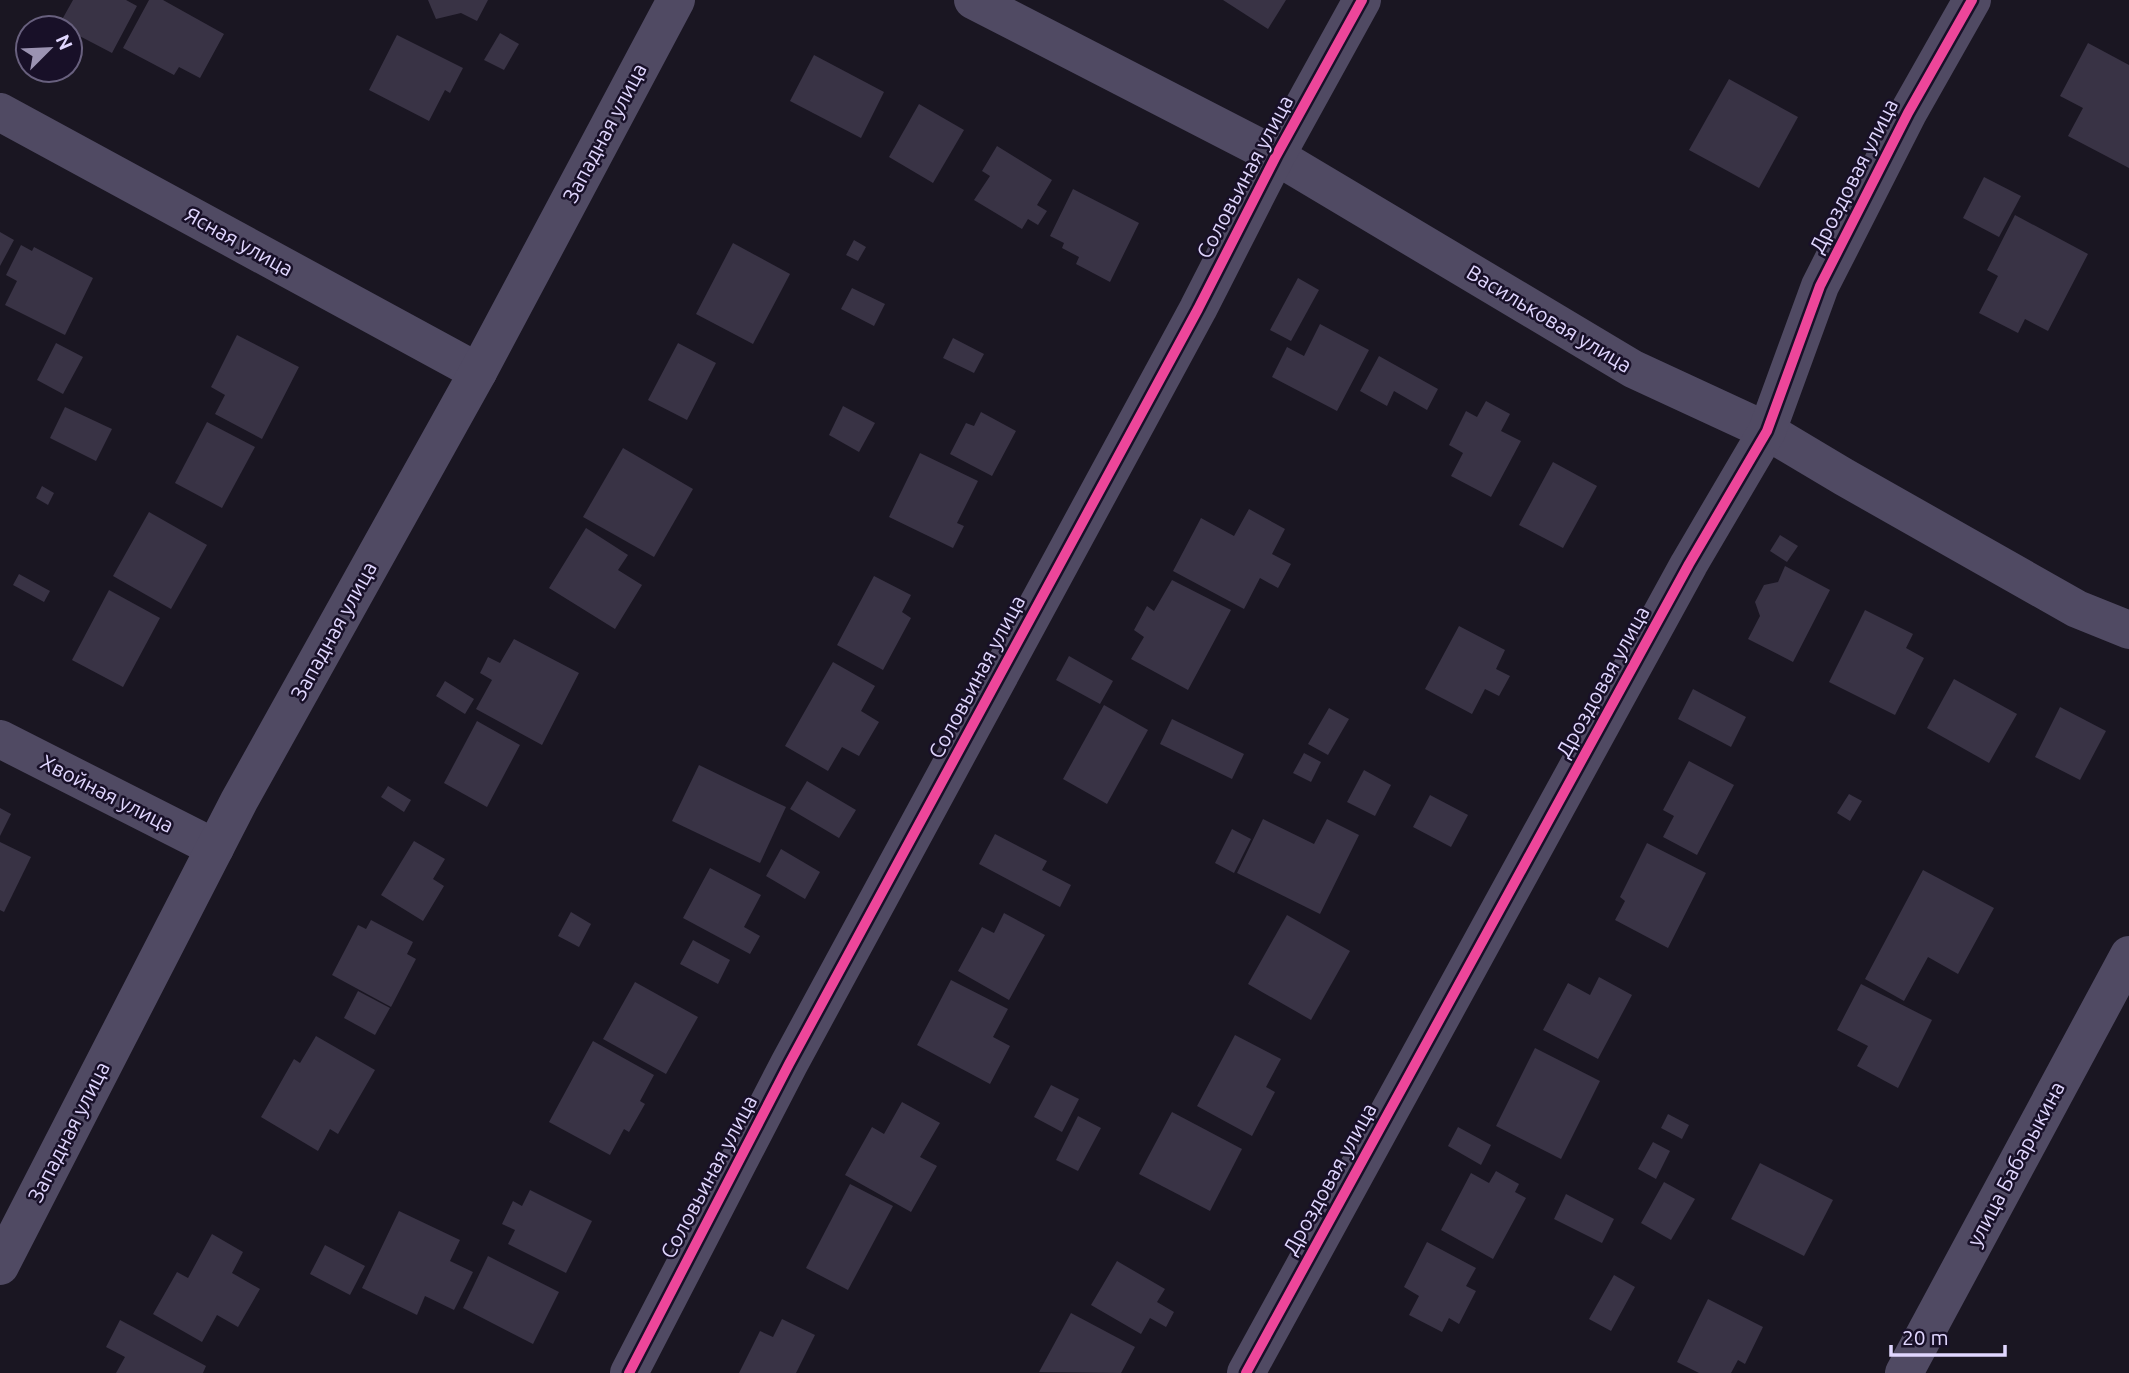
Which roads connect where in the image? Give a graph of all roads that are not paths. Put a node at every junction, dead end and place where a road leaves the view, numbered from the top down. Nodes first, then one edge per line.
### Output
1 (676, 0) edge
2 (973, 0) edge
3 (1362, 0) edge
4 (1972, 0) edge
5 (0, 112) edge
6 (1276, 156) junction
7 (478, 372) junction
8 (1767, 431) junction
9 (2129, 630) edge
10 (0, 739) edge
11 (215, 848) junction
12 (2129, 955) edge
13 (0, 1266) edge
14 (629, 1373) edge
15 (1246, 1373) edge
16 (1904, 1373) edge

1 - 7 street, Западная улица
2 - 6 street, Васильковая улица
3 - 6 street, Соловьиная улица
4 - 8 street, Дроздовая улица
5 - 7 street, Ясная улица
6 - 8 street, Васильковая улица
6 - 14 street, Соловьиная улица
7 - 11 street, Западная улица
8 - 9 street, Васильковая улица
8 - 15 street, Дроздовая улица
10 - 11 street, Хвойная улица
11 - 13 street, Западная улица
12 - 16 street, улица Бабарыкина

